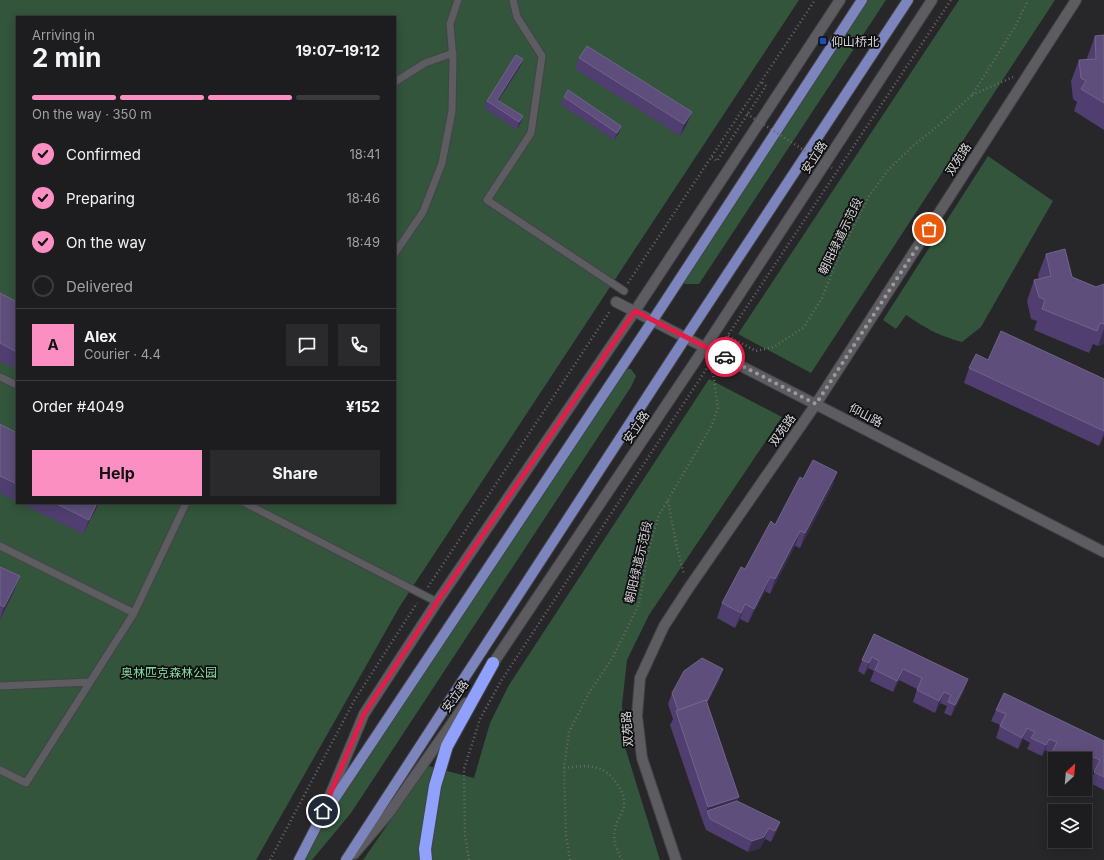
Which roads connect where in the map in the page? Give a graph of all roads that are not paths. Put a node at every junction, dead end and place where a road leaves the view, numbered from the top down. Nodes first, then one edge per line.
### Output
1 (458, 0) edge
2 (513, 0) edge
3 (840, 0) edge
4 (862, 0) edge
5 (908, 0) edge
6 (932, 0) edge
7 (1076, 0) edge
8 (453, 53) junction
9 (396, 81) edge
10 (396, 251) edge
11 (624, 291) road end
12 (616, 302) road end
13 (635, 311) junction
14 (653, 320) junction
15 (686, 338) junction
16 (705, 347) junction
17 (0, 377) edge
18 (16, 385) edge
19 (816, 404) junction
20 (186, 504) edge
21 (250, 504) edge
22 (0, 546) edge
23 (1104, 552) edge
24 (437, 602) junction
25 (134, 613) junction
26 (493, 663) junction
27 (90, 682) junction
28 (0, 686) edge
29 (0, 770) edge
30 (317, 825) junction
31 (299, 860) edge
32 (348, 860) edge
33 (426, 860) edge
34 (676, 860) edge

1 - 8 lane
2 - 11 lane
3 - 13 street
4 - 14 main road
5 - 15 main road, 安立路
6 - 16 street, 安立路
7 - 19 street, 双苑路
8 - 9 lane
8 - 10 lane
12 - 13 street, 仰山路
13 - 14 street, 仰山路
13 - 24 street
14 - 15 street, 仰山路
14 - 30 main road
15 - 16 street, 仰山路
15 - 32 main road, 安立路
16 - 19 street, 仰山路
16 - 26 street, 安立路
17 - 18 lane
19 - 23 street, 仰山路
19 - 34 street, 双苑路
20 - 25 lane
21 - 24 lane
22 - 25 lane
24 - 30 street
25 - 27 lane
26 - 32 street, 安立路
26 - 33 highway
27 - 28 lane
27 - 29 lane
30 - 31 main road

